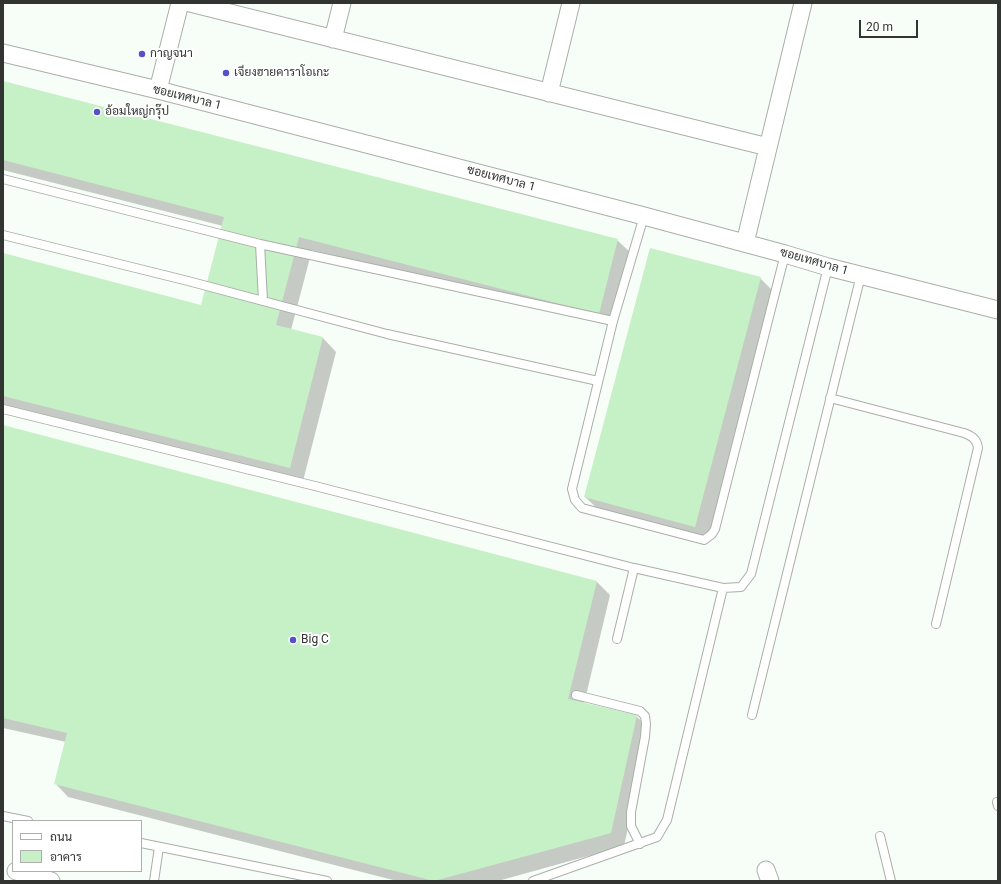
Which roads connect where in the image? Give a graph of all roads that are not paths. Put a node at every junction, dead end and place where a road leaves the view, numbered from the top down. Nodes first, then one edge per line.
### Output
1 (180, 3) edge
2 (190, 3) edge
3 (342, 3) edge
4 (571, 3) edge
5 (803, 3) edge
6 (333, 39) junction
7 (3, 53) edge
8 (158, 90) junction
9 (549, 93) junction
10 (768, 147) junction
11 (3, 179) edge
12 (644, 216) junction
13 (3, 235) edge
14 (745, 243) junction
15 (260, 244) junction
16 (785, 254) junction
17 (828, 266) junction
18 (861, 275) junction
19 (263, 301) junction
20 (998, 310) edge
21 (613, 320) junction
22 (598, 382) junction
23 (830, 398) junction
24 (3, 408) edge
25 (634, 568) junction
26 (723, 588) junction
27 (936, 624) dead end
28 (617, 639) dead end
29 (576, 695) dead end
30 (752, 715) dead end
31 (3, 816) edge
32 (23, 820) edge
33 (880, 836) dead end
34 (142, 843) edge
35 (640, 844) junction
36 (159, 847) junction
37 (18, 872) edge
38 (51, 881) edge
39 (154, 881) edge
40 (327, 881) edge
41 (533, 881) edge
42 (891, 881) edge

1 - 8 street
2 - 6 street
3 - 6 street
4 - 9 street
5 - 10 street
6 - 9 street
7 - 8 street, ซอยเทศบาล 1
8 - 12 street, ซอยเทศบาล 1
9 - 10 street
10 - 14 street
11 - 15 lane
12 - 14 street, ซอยเทศบาล 1
12 - 21 lane
13 - 19 lane
14 - 16 street, ซอยเทศบาล 1
15 - 19 lane
15 - 21 lane
16 - 17 street, ซอยเทศบาล 1
16 - 22 lane
17 - 18 street, ซอยเทศบาล 1
17 - 26 lane
18 - 20 street, ซอยเทศบาล 1
18 - 23 lane
19 - 22 lane
21 - 22 lane
23 - 27 lane
23 - 30 lane
24 - 25 lane
25 - 26 lane
25 - 28 lane
26 - 35 lane
29 - 35 lane
31 - 32 lane
33 - 42 lane
34 - 36 lane
35 - 41 lane
36 - 39 lane
36 - 40 lane
37 - 38 street

